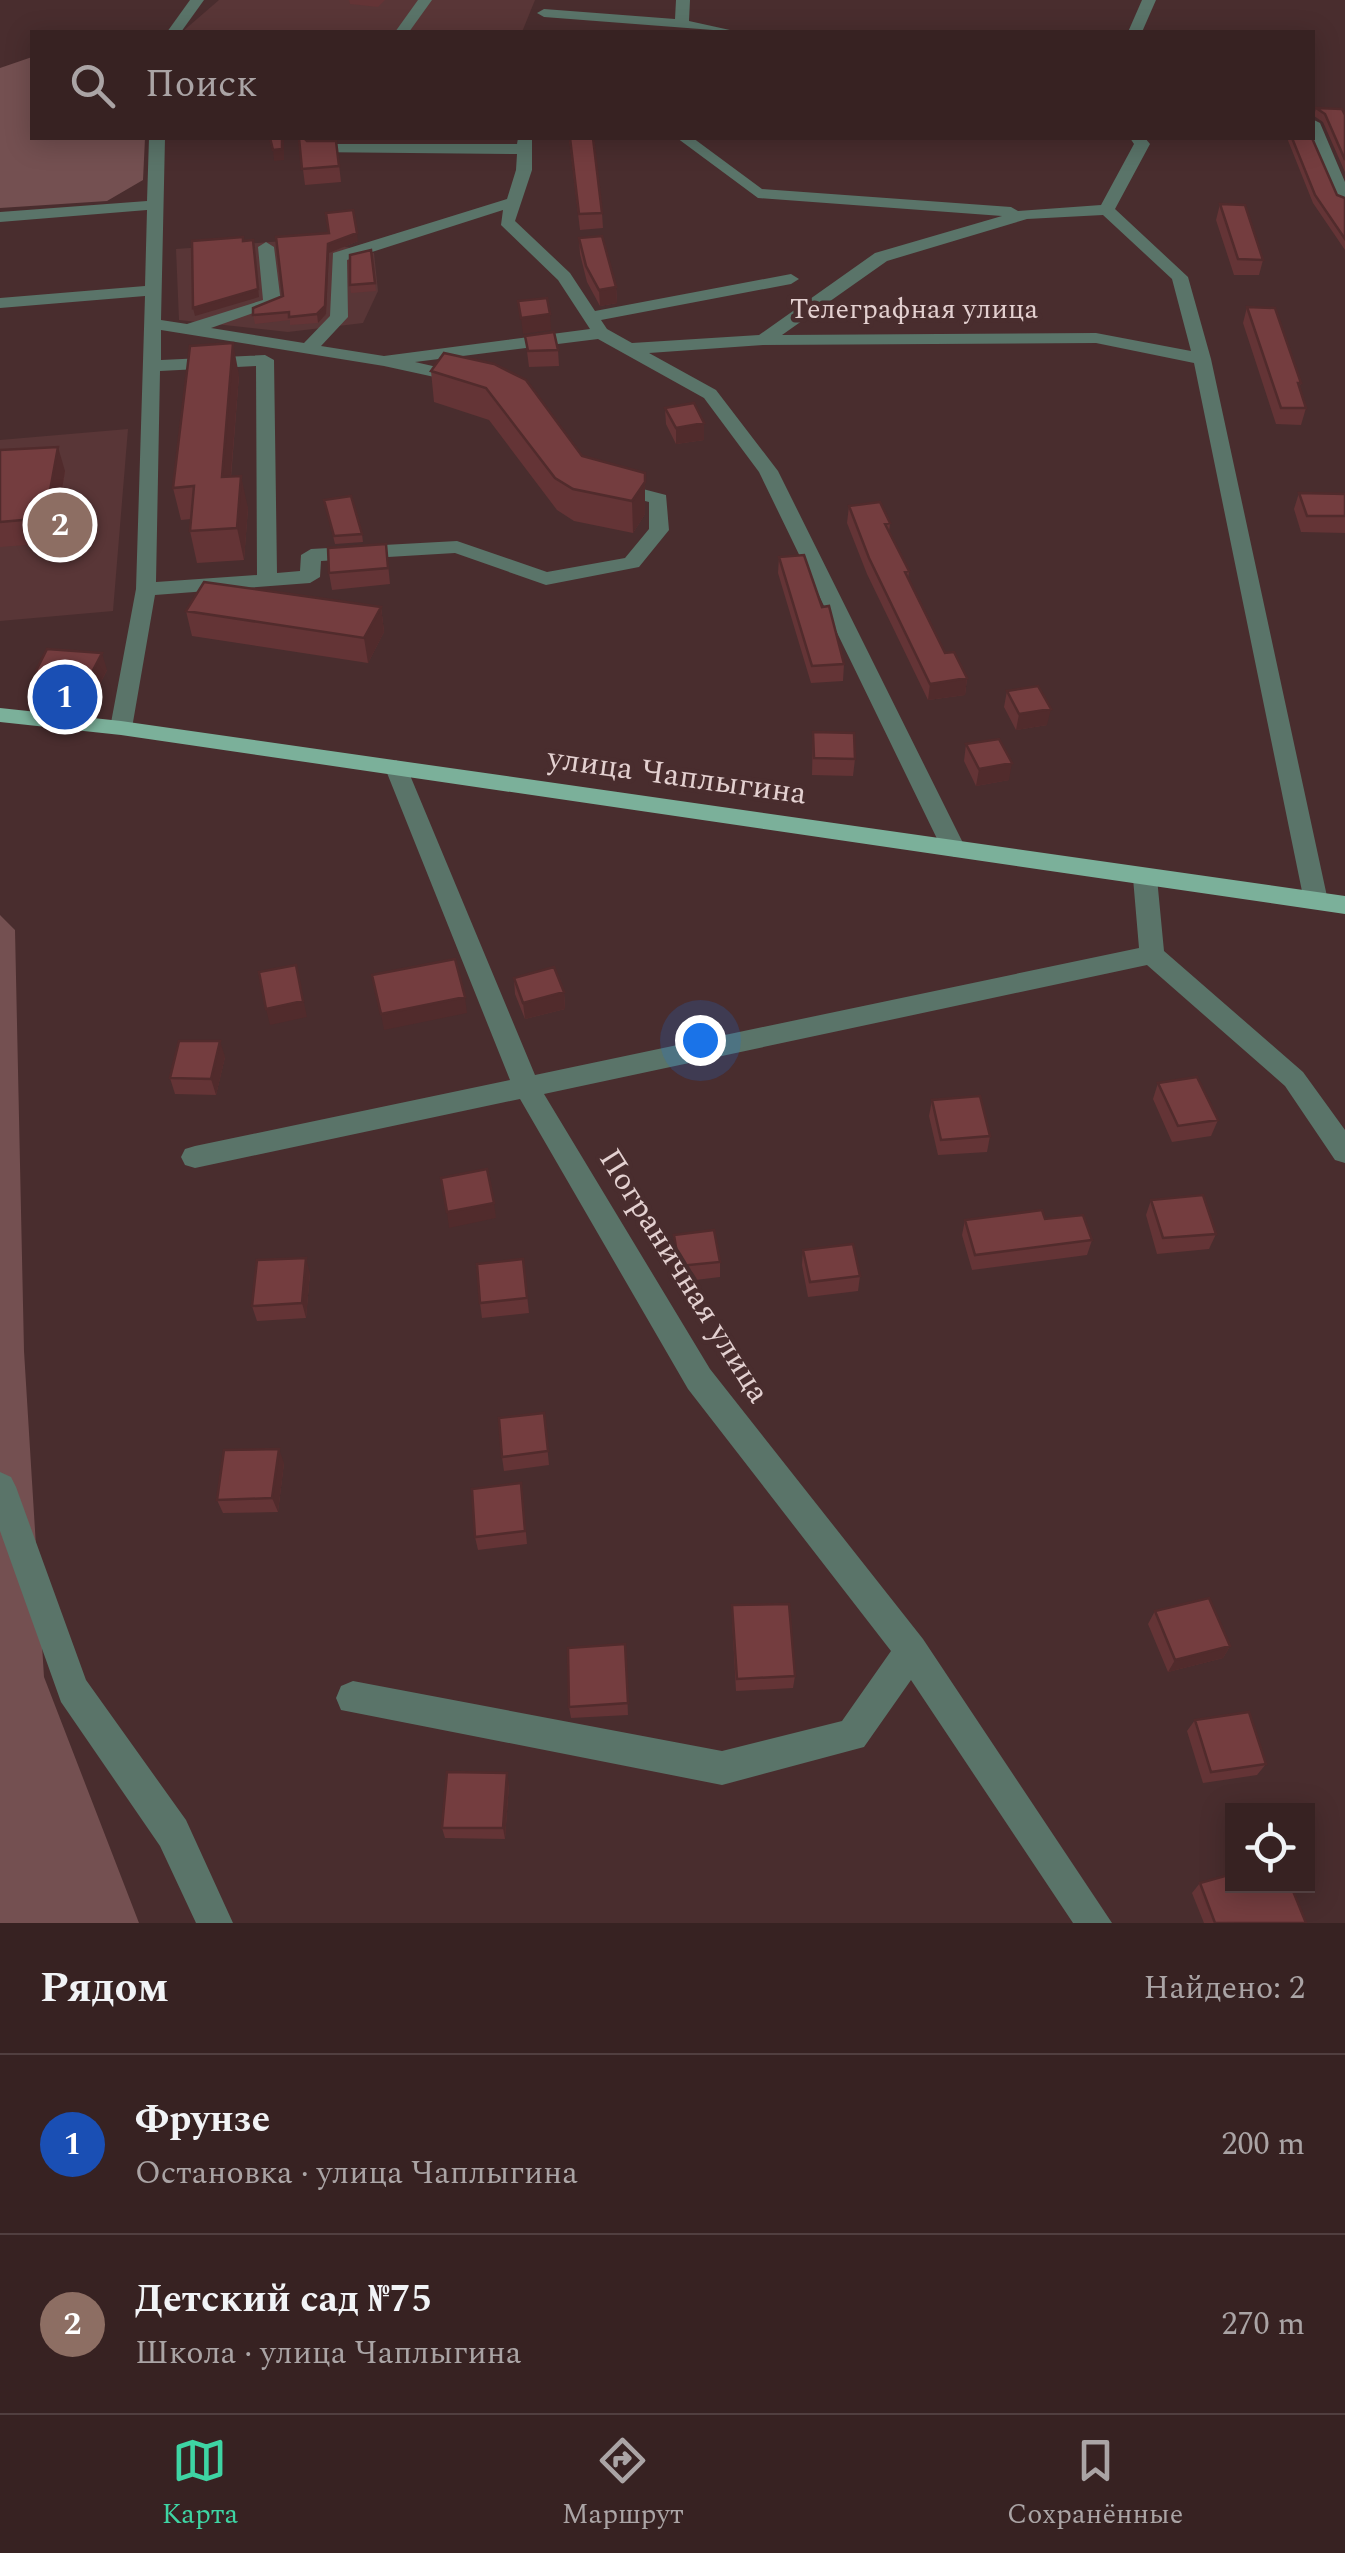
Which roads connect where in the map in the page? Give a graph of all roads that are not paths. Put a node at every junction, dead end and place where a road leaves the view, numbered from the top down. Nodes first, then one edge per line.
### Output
1 (174, 0) edge
2 (425, 0) edge
3 (684, 0) edge
4 (1149, 0) edge
5 (193, 3) edge
6 (546, 6) edge
7 (682, 24) junction
8 (175, 30) edge
9 (403, 30) edge
10 (539, 30) edge
11 (720, 30) edge
12 (1136, 30) edge
13 (1315, 130) edge
14 (157, 140) edge
15 (687, 140) edge
16 (1139, 140) edge
17 (525, 143) edge
18 (314, 148) edge
19 (1345, 200) edge
20 (514, 202) junction
21 (153, 204) junction
22 (1107, 210) junction
23 (1026, 214) junction
24 (0, 217) edge
25 (266, 247) dead end
26 (791, 279) dead end
27 (154, 282) junction
28 (0, 286) edge
29 (55, 290) junction
30 (0, 303) edge
31 (154, 324) junction
32 (596, 325) junction
33 (188, 330) junction
34 (763, 340) junction
35 (308, 348) junction
36 (625, 348) junction
37 (1202, 358) junction
38 (384, 360) junction
39 (154, 366) junction
40 (487, 384) edge
41 (598, 483) edge
42 (266, 580) junction
43 (146, 589) junction
44 (0, 715) edge
45 (122, 728) junction
46 (396, 768) junction
47 (954, 849) junction
48 (1145, 878) junction
49 (1316, 901) junction
50 (1345, 906) edge
51 (1152, 955) junction
52 (528, 1088) junction
53 (1345, 1152) edge
54 (195, 1157) dead end
55 (0, 1487) edge
56 (911, 1650) junction
57 (353, 1698) dead end
58 (214, 1923) edge
59 (1094, 1923) edge

1 - 5 street
2 - 9 street
3 - 7 street
4 - 12 street
5 - 8 street
6 - 7 street
6 - 10 street
7 - 11 street
13 - 19 street
14 - 21 street
15 - 23 street
16 - 22 street
17 - 18 street
17 - 20 street
20 - 32 street
20 - 35 street
21 - 24 street
21 - 27 street
22 - 23 street
22 - 37 street
23 - 34 street
25 - 33 street
26 - 32 street
27 - 29 street
27 - 31 street
28 - 29 street
29 - 30 street
31 - 33 street
31 - 39 street
32 - 36 street
32 - 38 street
33 - 35 street
34 - 36 street, Телеграфная улица
34 - 37 street, Телеграфная улица
35 - 38 street
36 - 47 street
37 - 49 street
38 - 40 street
39 - 42 street
39 - 43 street
41 - 42 street
42 - 43 street
43 - 45 street
44 - 45 main road, улица Чаплыгина
45 - 46 main road, улица Чаплыгина
46 - 47 main road, улица Чаплыгина
46 - 52 street, Пограничная улица
47 - 48 main road, улица Чаплыгина
48 - 49 main road, улица Чаплыгина
48 - 51 street
49 - 50 main road, улица Чаплыгина
51 - 52 street
51 - 53 street
52 - 54 street
52 - 56 street, Пограничная улица
55 - 58 street
56 - 57 street
56 - 59 street, Пограничная улица

